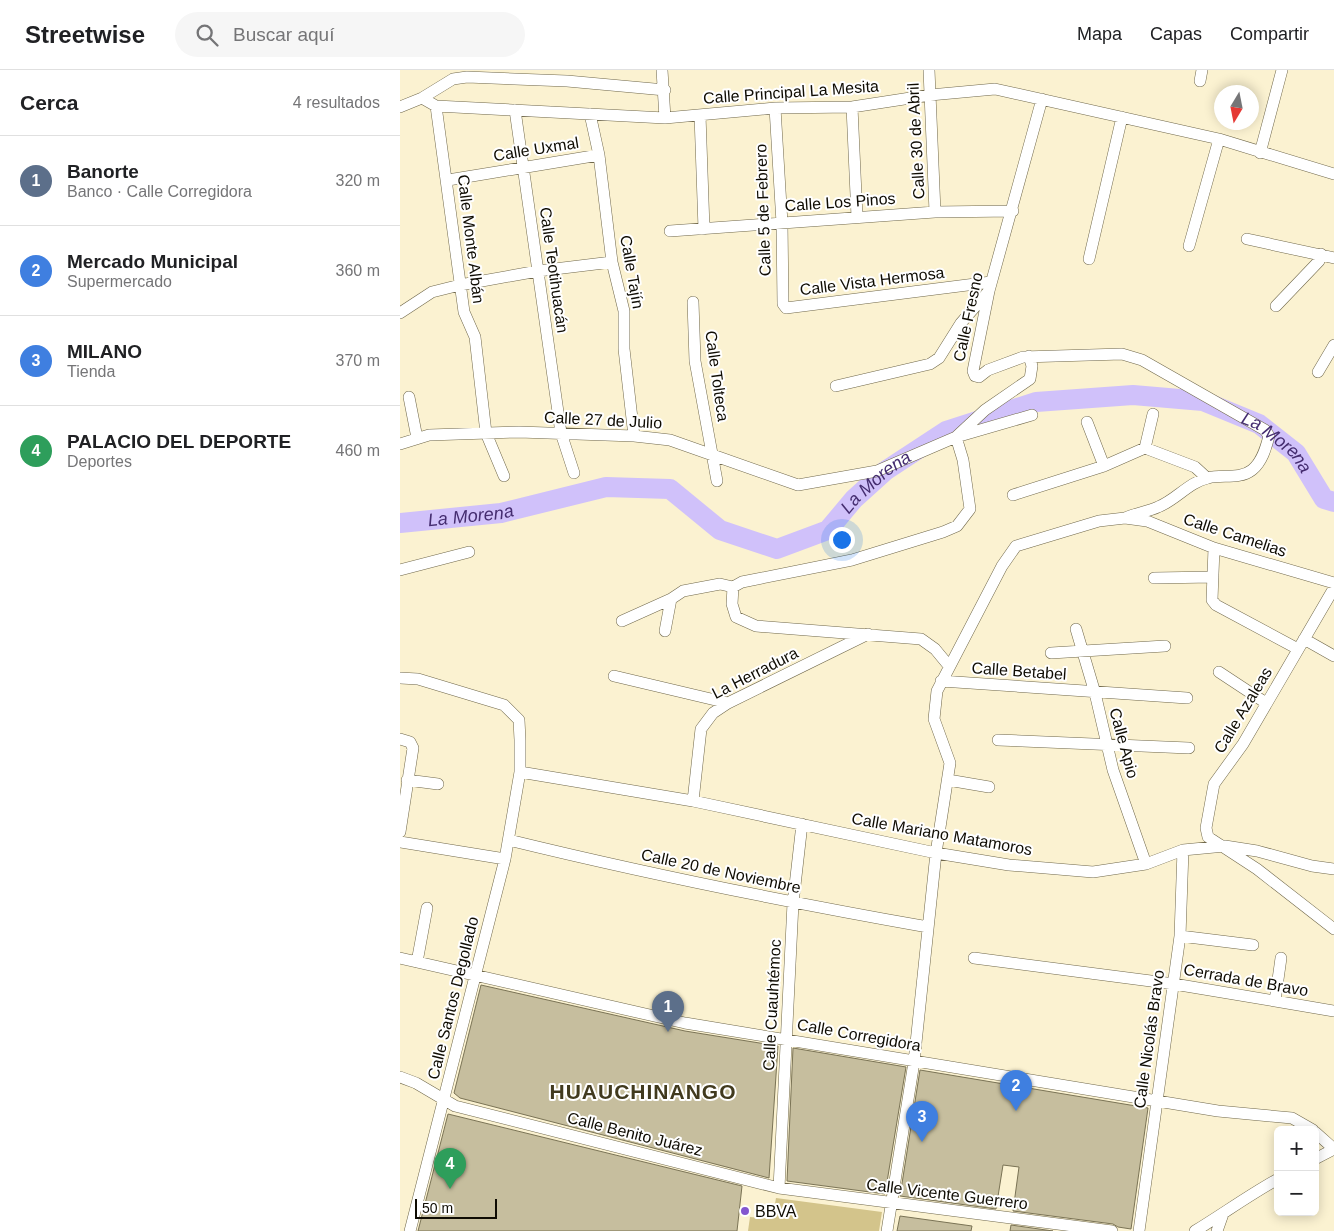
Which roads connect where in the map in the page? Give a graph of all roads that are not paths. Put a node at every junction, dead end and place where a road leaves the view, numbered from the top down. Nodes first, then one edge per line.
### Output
1 (662, 70) edge
2 (929, 70) edge
3 (1282, 70) edge
4 (565, 76) edge
5 (664, 90) junction
6 (930, 95) junction
7 (422, 98) junction
8 (1042, 99) junction
9 (436, 106) junction
10 (400, 107) edge
11 (852, 107) junction
12 (775, 108) junction
13 (515, 110) junction
14 (590, 114) junction
15 (700, 115) junction
16 (1122, 116) junction
17 (665, 118) junction
18 (1219, 139) junction
19 (1260, 153) junction
20 (599, 155) junction
21 (523, 168) junction
22 (1334, 174) edge
23 (448, 180) junction
24 (1012, 211) junction
25 (935, 212) junction
26 (857, 218) junction
27 (782, 223) junction
28 (704, 229) junction
29 (670, 232) dead end
30 (1247, 239) dead end
31 (1189, 246) dead end
32 (1321, 254) junction
33 (1334, 258) edge
34 (1090, 259) dead end
35 (612, 262) junction
36 (538, 271) junction
37 (460, 285) junction
38 (990, 287) junction
39 (692, 302) dead end
40 (1276, 306) dead end
41 (786, 308) joint
42 (400, 313) edge
43 (1334, 345) edge
44 (1029, 356) junction
45 (1318, 372) dead end
46 (836, 386) dead end
47 (409, 397) dead end
48 (1153, 414) dead end
49 (1032, 416) dead end
50 (1087, 422) dead end
51 (486, 433) junction
52 (562, 433) junction
53 (634, 436) junction
54 (417, 438) junction
55 (956, 438) junction
56 (400, 444) edge
57 (1144, 448) junction
58 (712, 454) junction
59 (1104, 466) junction
60 (574, 473) dead end
61 (504, 476) dead end
62 (1207, 478) junction
63 (717, 481) dead end
64 (1012, 495) dead end
65 (1125, 518) junction
66 (1214, 548) junction
67 (469, 552) dead end
68 (400, 570) edge
69 (1213, 577) junction
70 (1154, 578) dead end
71 (1334, 583) edge
72 (733, 587) junction
73 (1334, 588) edge
74 (671, 599) junction
75 (622, 621) dead end
76 (1076, 629) dead end
77 (665, 631) dead end
78 (868, 634) junction
79 (1301, 644) junction
80 (1165, 646) dead end
81 (1082, 652) junction
82 (1051, 653) dead end
83 (1334, 656) edge
84 (949, 666) junction
85 (1219, 672) dead end
86 (614, 676) dead end
87 (400, 678) edge
88 (941, 682) junction
89 (1095, 693) junction
90 (1187, 698) dead end
91 (728, 703) junction
92 (1266, 703) junction
93 (400, 740) edge
94 (998, 740) dead end
95 (1107, 746) junction
96 (1189, 748) dead end
97 (520, 772) junction
98 (407, 780) junction
99 (948, 780) junction
100 (438, 784) dead end
101 (989, 787) dead end
102 (693, 801) junction
103 (802, 824) junction
104 (400, 832) edge
105 (509, 840) junction
106 (400, 842) edge
107 (1225, 846) junction
108 (1184, 850) junction
109 (936, 853) junction
110 (505, 859) junction
111 (1146, 864) junction
112 (1334, 869) edge
113 (793, 903) junction
114 (427, 908) dead end
115 (928, 927) junction
116 (1334, 928) edge
117 (1180, 936) junction
118 (1253, 945) dead end
119 (400, 958) edge
120 (974, 958) dead end
121 (1281, 958) dead end
122 (417, 962) junction
123 (476, 976) junction
124 (1174, 984) junction
125 (1275, 1001) junction
126 (1334, 1011) edge
127 (787, 1039) junction
128 (914, 1062) junction
129 (400, 1077) edge
130 (444, 1099) junction
131 (1157, 1102) junction
132 (1306, 1126) edge
133 (1319, 1136) edge
134 (1334, 1149) edge
135 (1319, 1157) edge
136 (1274, 1181) edge
137 (779, 1188) junction
138 (892, 1204) junction
139 (1223, 1214) junction
140 (410, 1231) edge
141 (888, 1231) edge
142 (1112, 1231) edge
143 (1138, 1231) edge
144 (1195, 1231) edge
145 (1217, 1231) edge

1 - 5 street
2 - 6 street, Calle 30 de Abril
3 - 19 street
4 - 5 street
4 - 7 street
5 - 17 street
6 - 8 street, Calle Principal La Mesita
6 - 11 street, Calle Principal La Mesita
6 - 25 street, Calle 30 de Abril
7 - 9 street, Calle Principal La Mesita
7 - 10 street
8 - 16 street, Calle Principal La Mesita
8 - 24 street, Calle Fresno
9 - 13 street, Calle Principal La Mesita
9 - 23 street, Calle Monte Albán
11 - 12 street, Calle Principal La Mesita
11 - 26 street
12 - 15 street, Calle Principal La Mesita
12 - 27 street, Calle 5 de Febrero
13 - 14 street, Calle Principal La Mesita
13 - 21 street, Calle Teotihuacán
14 - 17 street, Calle Principal La Mesita
14 - 20 street, Calle Tajín
15 - 17 street, Calle Principal La Mesita
15 - 28 street
16 - 18 street, Calle Principal La Mesita
16 - 34 street
18 - 19 street, Calle Principal La Mesita
18 - 31 street
19 - 22 street, Calle Principal La Mesita
20 - 21 street, Calle Uxmal
20 - 35 street, Calle Tajín
21 - 23 street, Calle Uxmal
21 - 36 street, Calle Teotihuacán
23 - 37 street, Calle Monte Albán
24 - 25 street, Calle Los Pinos
24 - 38 street, Calle Fresno
25 - 26 street, Calle Los Pinos
26 - 27 street, Calle Los Pinos
27 - 28 street, Calle Los Pinos
27 - 41 street, Calle 5 de Febrero
28 - 29 street, Calle Los Pinos
30 - 32 street
32 - 33 street
32 - 40 street
35 - 36 street
35 - 53 street, Calle Tajín
36 - 37 street
36 - 52 street, Calle Teotihuacán
37 - 42 street
37 - 51 street, Calle Monte Albán
38 - 41 street, Calle Vista Hermosa
38 - 44 street, Calle Fresno
38 - 46 street
39 - 58 street, Calle Tolteca
43 - 45 street
44 - 55 street
44 - 62 street, Calle Fresno
47 - 54 street
48 - 57 street
49 - 55 street
50 - 59 street
51 - 52 street, Calle 27 de Julio
51 - 54 street, Calle 27 de Julio
51 - 61 street, Calle Monte Albán
52 - 53 street, Calle 27 de Julio
52 - 60 street, Calle Teotihuacán
53 - 58 street, Calle 27 de Julio
54 - 56 street, Calle 27 de Julio
55 - 58 street, Calle 27 de Julio
55 - 72 street
57 - 59 street
57 - 62 street
58 - 63 street, Calle Tolteca
59 - 64 street
62 - 65 street
65 - 66 street, Calle Camelias
65 - 84 street
66 - 69 street
66 - 71 street, Calle Camelias
67 - 68 street
69 - 70 street
69 - 79 street
72 - 74 street
72 - 78 street, La Herradura
73 - 79 street, Calle Azaleas
74 - 75 street
74 - 77 street
76 - 81 street, Calle Apio
78 - 84 street, La Herradura
78 - 91 street, La Herradura
79 - 83 street
79 - 92 street, Calle Azaleas
80 - 81 street
81 - 82 street
81 - 89 street, Calle Apio
84 - 88 street
85 - 92 street
86 - 91 street
87 - 97 street, Calle Santos Degollado
88 - 89 street, Calle Betabel
88 - 99 street
89 - 90 street, Calle Betabel
89 - 95 street, Calle Apio
91 - 102 street, La Herradura
92 - 107 street, Calle Azaleas
93 - 98 street
94 - 95 street
95 - 96 street
95 - 111 street, Calle Apio
97 - 102 street, Calle Mariano Matamoros
97 - 105 street, Calle Santos Degollado
98 - 100 street
98 - 104 street
99 - 101 street
99 - 109 street
102 - 103 street, Calle Mariano Matamoros
103 - 109 street, Calle Mariano Matamoros
103 - 113 street, Calle Cuauhtémoc
105 - 110 street, Calle Santos Degollado
105 - 113 street, Calle 20 de Noviembre
106 - 110 street
107 - 108 street, Calle Mariano Matamoros
107 - 112 street, Calle Mariano Matamoros
107 - 116 street
108 - 111 street, Calle Mariano Matamoros
108 - 117 street, Calle Nicolás Bravo
109 - 111 street, Calle Mariano Matamoros
109 - 115 street
110 - 123 street, Calle Santos Degollado
113 - 115 street, Calle 20 de Noviembre
113 - 127 street, Calle Cuauhtémoc
114 - 122 street
115 - 128 street
117 - 118 street
117 - 124 street, Calle Nicolás Bravo
119 - 122 street, Calle Corregidora
120 - 124 street, Cerrada de Bravo
121 - 125 street
122 - 123 street, Calle Corregidora
123 - 127 street, Calle Corregidora
123 - 130 street, Calle Santos Degollado
124 - 125 street, Cerrada de Bravo
124 - 131 street, Calle Nicolás Bravo
125 - 126 street, Cerrada de Bravo
127 - 128 street, Calle Corregidora
127 - 137 street, Calle Cuauhtémoc
128 - 131 street, Calle Corregidora
128 - 138 street
129 - 130 street, Calle Benito Juárez
130 - 137 street, Calle Benito Juárez
130 - 140 street, Calle Santos Degollado
131 - 132 street, Calle Corregidora
131 - 143 street, Calle Nicolás Bravo
133 - 134 street, Calle Corregidora
134 - 135 street
136 - 139 street
137 - 138 street, Calle Vicente Guerrero
138 - 141 street
138 - 142 street, Calle Vicente Guerrero
139 - 144 street
139 - 145 street

